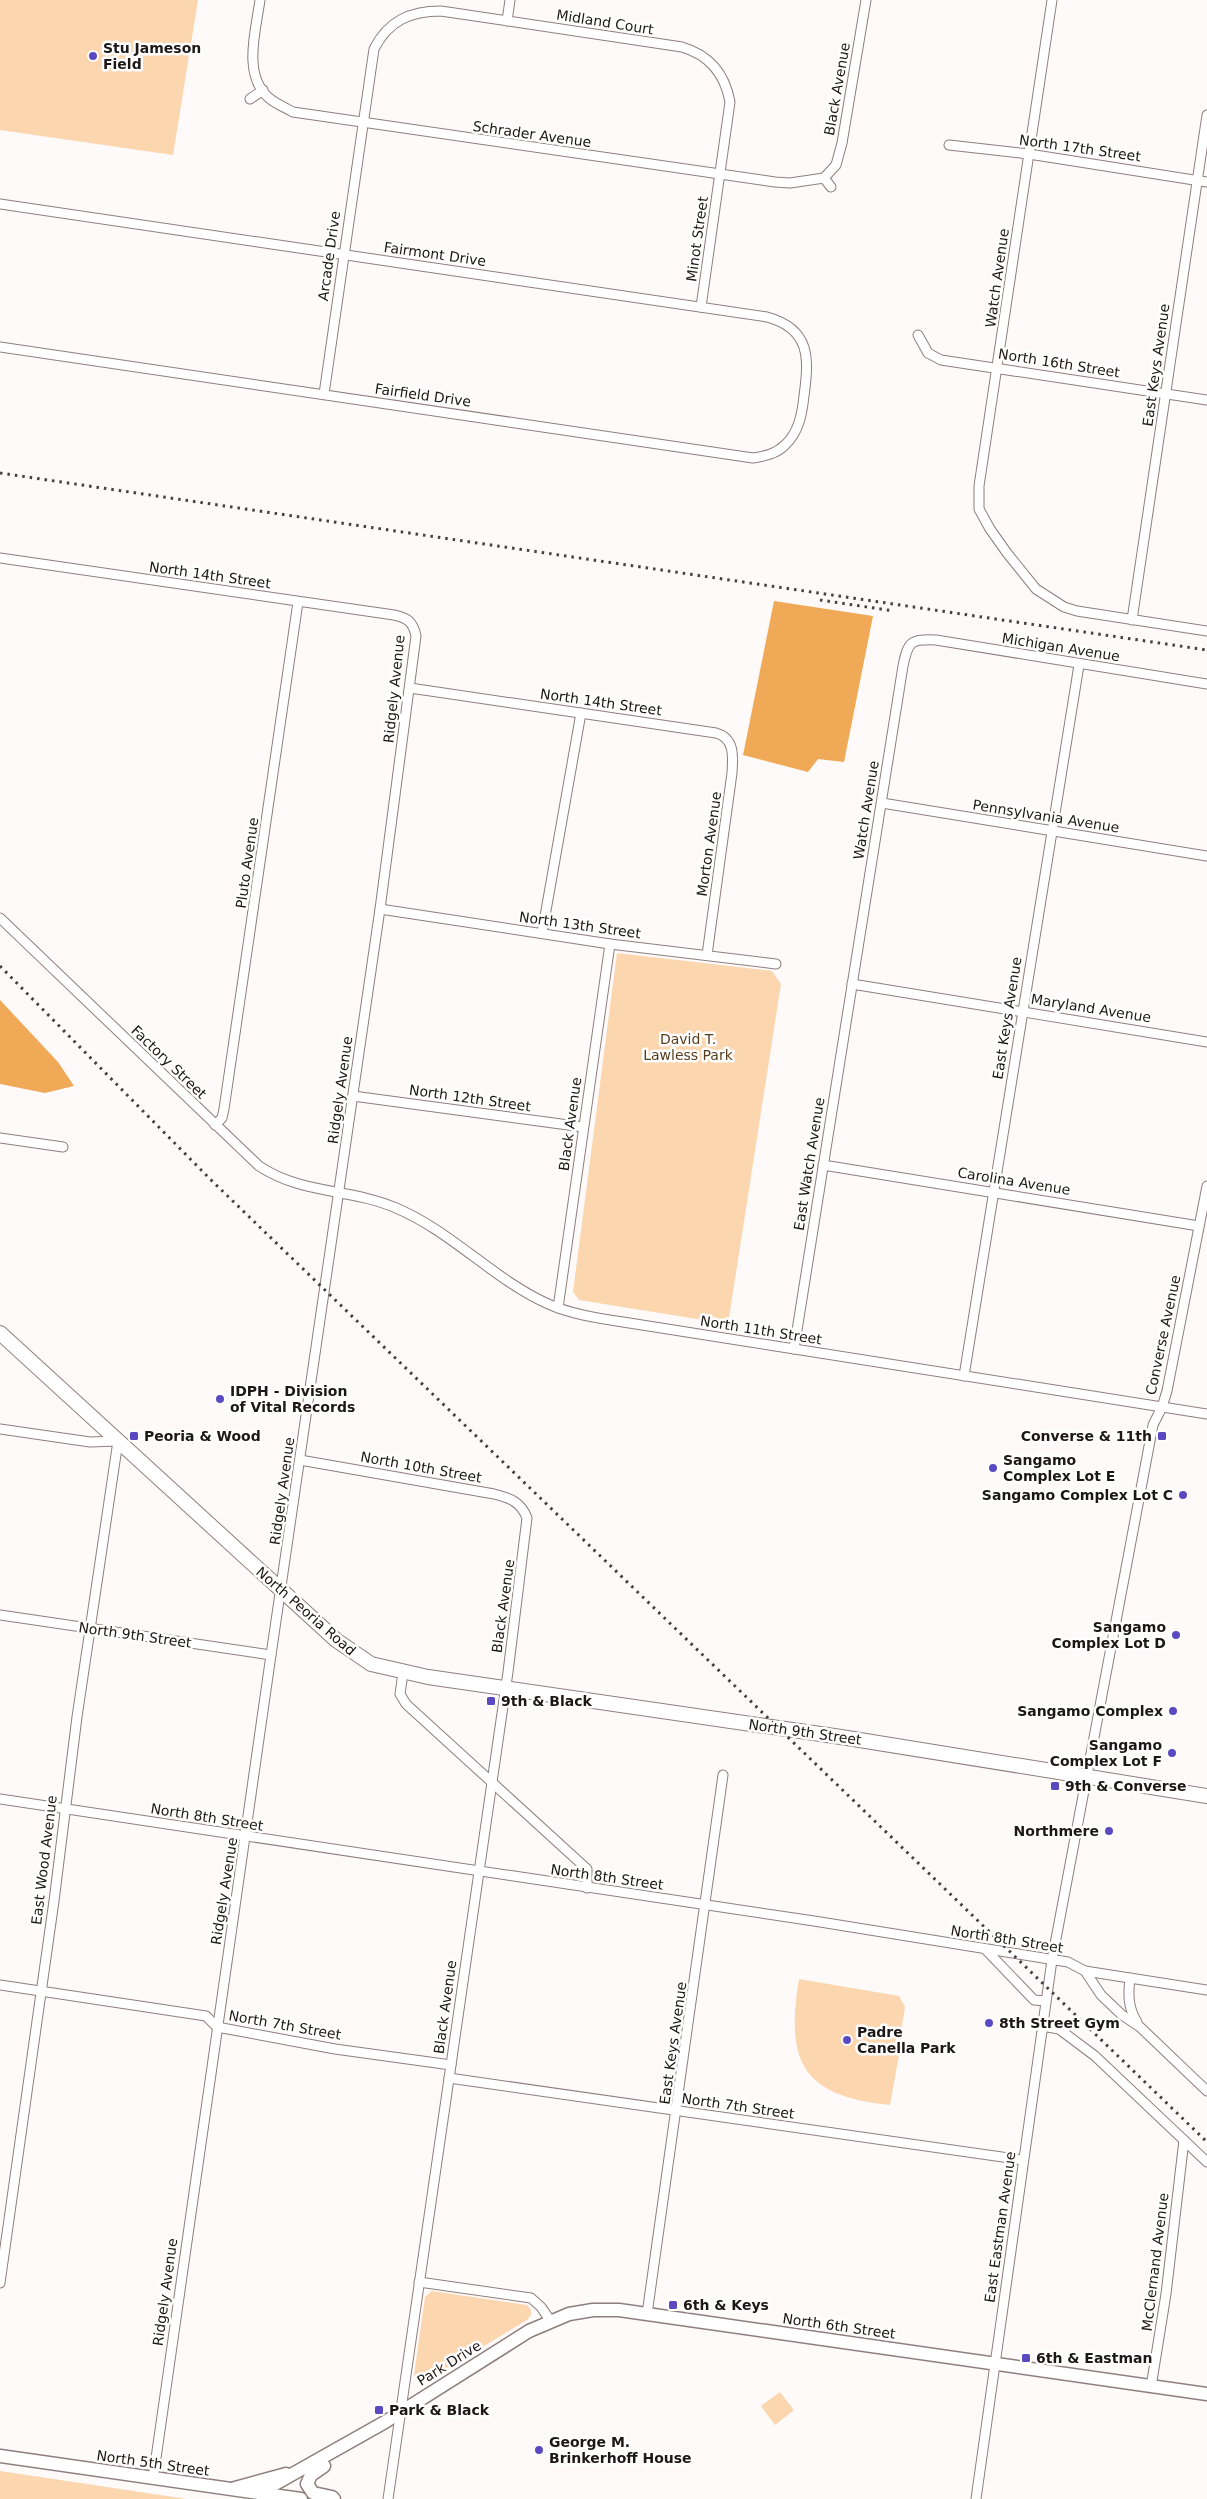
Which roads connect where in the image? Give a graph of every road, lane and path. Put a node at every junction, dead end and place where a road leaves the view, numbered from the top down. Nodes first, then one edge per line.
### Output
1 (260, 0) edge
2 (510, 0) edge
3 (866, 0) edge
4 (1052, 0) edge
5 (507, 21) junction
6 (263, 90) junction
7 (250, 99) dead end
8 (1207, 115) edge
9 (363, 122) junction
10 (949, 145) dead end
11 (1029, 154) junction
12 (721, 174) junction
13 (824, 178) junction
14 (1197, 180) junction
15 (1207, 182) edge
16 (831, 187) dead end
17 (0, 204) edge
18 (343, 254) junction
19 (701, 307) junction
20 (918, 335) dead end
21 (0, 347) edge
22 (998, 368) junction
23 (324, 394) junction
24 (1165, 394) junction
25 (804, 395) joint
26 (1207, 400) edge
27 (0, 558) edge
28 (298, 602) junction
29 (1132, 620) junction
30 (413, 625) joint
31 (1207, 631) edge
32 (912, 642) joint
33 (1080, 664) junction
34 (1207, 684) edge
35 (410, 688) junction
36 (581, 713) junction
37 (726, 738) joint
38 (882, 803) junction
39 (1052, 831) junction
40 (1207, 856) edge
41 (380, 910) junction
42 (0, 918) edge
43 (542, 933) junction
44 (610, 944) junction
45 (707, 955) junction
46 (776, 964) dead end
47 (852, 984) junction
48 (1022, 1011) junction
49 (1207, 1042) edge
50 (353, 1096) junction
51 (215, 1126) junction
52 (584, 1127) junction
53 (0, 1138) edge
54 (62, 1147) dead end
55 (823, 1165) junction
56 (1207, 1186) edge
57 (992, 1192) junction
58 (339, 1193) junction
59 (1199, 1226) junction
60 (558, 1308) junction
61 (0, 1333) edge
62 (794, 1349) junction
63 (964, 1376) junction
64 (1162, 1407) junction
65 (1207, 1414) edge
66 (0, 1430) edge
67 (118, 1441) junction
68 (300, 1460) junction
69 (527, 1518) joint
70 (281, 1590) junction
71 (0, 1615) edge
72 (90, 1629) junction
73 (271, 1655) junction
74 (403, 1673) junction
75 (505, 1688) junction
76 (723, 1775) dead end
77 (1086, 1775) junction
78 (491, 1782) junction
79 (1207, 1796) edge
80 (0, 1799) edge
81 (65, 1809) junction
82 (246, 1836) junction
83 (478, 1872) junction
84 (587, 1888) junction
85 (706, 1905) junction
86 (986, 1950) junction
87 (1052, 1960) junction
88 (1085, 1971) junction
89 (1130, 1978) junction
90 (0, 1985) edge
91 (1207, 1990) edge
92 (41, 1991) junction
93 (1045, 2001) junction
94 (1042, 2026) junction
95 (217, 2027) junction
96 (1140, 2027) junction
97 (451, 2065) junction
98 (449, 2078) junction
99 (1207, 2091) edge
100 (678, 2112) junction
101 (1184, 2140) junction
102 (1023, 2160) junction
103 (1207, 2162) edge
104 (419, 2282) junction
105 (0, 2283) edge
106 (647, 2314) junction
107 (550, 2320) junction
108 (995, 2364) junction
109 (1151, 2387) junction
110 (1207, 2394) edge
111 (401, 2411) junction
112 (352, 2441) junction
113 (0, 2456) edge
114 (298, 2472) junction
115 (153, 2479) junction
116 (229, 2489) junction
117 (254, 2496) edge
118 (301, 2499) edge
119 (334, 2499) edge
120 (388, 2499) edge
121 (976, 2499) edge

1 - 6 street, Schrader Avenue
2 - 5 street
3 - 13 street, Black Avenue
4 - 11 street, Watch Avenue
5 - 9 street, Midland Court
5 - 12 street, Midland Court
6 - 7 street
6 - 9 street, Schrader Avenue
8 - 14 street, East Keys Avenue
9 - 12 street, Schrader Avenue
9 - 18 street, Arcade Drive
10 - 11 street, North 17th Street
11 - 14 street, North 17th Street
11 - 22 street, Watch Avenue
12 - 13 street, Schrader Avenue
12 - 19 street, Minot Street
13 - 16 street
14 - 15 street, North 17th Street
14 - 24 street, East Keys Avenue
17 - 18 street, Fairmont Drive
18 - 19 street, Fairmont Drive
18 - 23 street, Arcade Drive
19 - 25 street, Fairmont Drive
20 - 22 street, North 16th Street
21 - 23 street, Fairfield Drive
22 - 24 street, North 16th Street
22 - 29 street, Watch Avenue
23 - 25 street, Fairfield Drive
24 - 26 street, North 16th Street
24 - 29 street, East Keys Avenue
27 - 28 street, North 14th Street
28 - 30 street, North 14th Street
28 - 51 street, Pluto Avenue
29 - 31 street, Watch Avenue
30 - 35 street, Ridgely Avenue
32 - 33 street, Michigan Avenue
32 - 38 street, Watch Avenue
33 - 34 street, Michigan Avenue
33 - 39 street, East Keys Avenue
35 - 36 street, North 14th Street
35 - 41 street, Ridgely Avenue
36 - 37 street, North 14th Street
36 - 43 street
37 - 45 street, Morton Avenue
38 - 39 street, Pennsylvania Avenue
38 - 47 street, Watch Avenue
39 - 40 street, Pennsylvania Avenue
39 - 48 street, East Keys Avenue
41 - 43 street, North 13th Street
41 - 50 street, Ridgely Avenue
42 - 51 street, Factory Street
43 - 44 street, North 13th Street
44 - 45 street, North 13th Street
44 - 52 street, Black Avenue
45 - 46 street, North 13th Street
47 - 48 street, Maryland Avenue
47 - 55 street, East Watch Avenue
48 - 49 street, Maryland Avenue
48 - 57 street, East Keys Avenue
50 - 52 street, North 12th Street
50 - 58 street, Ridgely Avenue
51 - 58 street, Factory Street
52 - 60 street, Black Avenue
53 - 54 street
55 - 57 street, Carolina Avenue
55 - 62 street, East Watch Avenue
56 - 59 street, Converse Avenue
57 - 59 street, Carolina Avenue
57 - 63 street, East Keys Avenue
58 - 60 street, North 11th Street
58 - 68 street, Ridgely Avenue
59 - 64 street, Converse Avenue
60 - 62 street, North 11th Street
61 - 67 main road, North Peoria Road
62 - 63 street, North 11th Street
63 - 64 street, North 11th Street
64 - 65 street, North 11th Street
64 - 77 street, Converse Avenue
66 - 67 street
67 - 70 main road, North Peoria Road
67 - 72 street, East Wood Avenue
68 - 69 street, North 10th Street
68 - 70 street, Ridgely Avenue
69 - 75 street, Black Avenue
70 - 73 street, Ridgely Avenue
70 - 74 main road, North Peoria Road
71 - 72 street, North 9th Street
72 - 73 street, North 9th Street
72 - 81 street, East Wood Avenue
73 - 82 street, Ridgely Avenue
74 - 75 main road, North 9th Street
74 - 78 street
75 - 77 main road, North 9th Street
75 - 78 street, Black Avenue
76 - 85 street, East Keys Avenue
77 - 79 main road, North 9th Street
77 - 87 street, Converse Avenue
78 - 83 street, Black Avenue
78 - 84 street
80 - 81 street, North 8th Street
81 - 82 street, North 8th Street
81 - 92 street, East Wood Avenue
82 - 83 street, North 8th Street
82 - 95 street, Ridgely Avenue
83 - 84 street, North 8th Street
83 - 97 street, Black Avenue
84 - 85 street, North 8th Street
85 - 86 street, North 8th Street
85 - 100 street, East Keys Avenue
86 - 87 street, North 8th Street
86 - 93 street
87 - 88 street, North 8th Street
87 - 93 street, East Eastman Avenue
88 - 89 street, North 8th Street
88 - 96 street
89 - 91 street, North 8th Street
89 - 96 street
90 - 92 street, North 7th Street
92 - 95 street, North 7th Street
92 - 105 street, East Wood Avenue
93 - 94 street, East Eastman Avenue
94 - 101 street
94 - 102 street, East Eastman Avenue
95 - 97 street, North 7th Street
95 - 115 street, Ridgely Avenue
96 - 99 street
97 - 98 street, Black Avenue
98 - 100 street, North 7th Street
98 - 104 street, Black Avenue
100 - 102 street, North 7th Street
100 - 106 street, East Keys Avenue
101 - 103 street
101 - 109 street, McClernand Avenue
102 - 108 street, East Eastman Avenue
104 - 107 street
104 - 111 street, Black Avenue
106 - 107 main road, North 6th Street
106 - 108 main road, North 6th Street
107 - 111 main road, Park Drive
108 - 109 main road, North 6th Street
108 - 121 street, East Eastman Avenue
109 - 110 main road, North 6th Street
111 - 112 main road, Park Drive
111 - 120 street, Black Avenue
112 - 114 main road, Park Drive
112 - 119 main road
113 - 115 main road, North 5th Street
114 - 116 main road
114 - 117 main road, Park Drive
115 - 116 main road, North 5th Street
116 - 117 main road, North 5th Street
117 - 118 main road, North 5th Street

